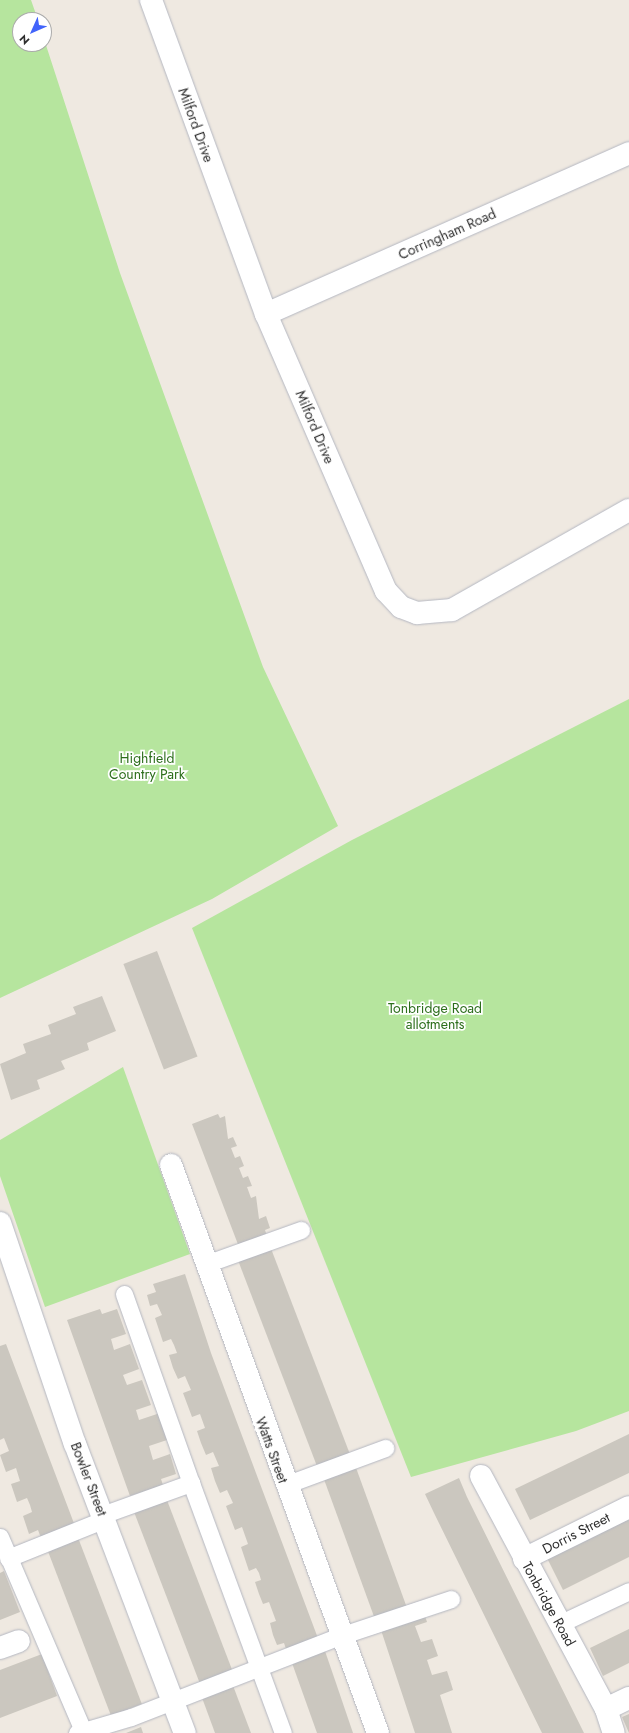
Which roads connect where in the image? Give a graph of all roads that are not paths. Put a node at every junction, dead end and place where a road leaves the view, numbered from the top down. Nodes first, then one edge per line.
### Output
1 (151, 0) edge
2 (629, 154) edge
3 (266, 314) junction
4 (629, 510) edge
5 (171, 1165) dead end
6 (0, 1223) edge
7 (301, 1230) dead end
8 (206, 1264) junction
9 (124, 1294) dead end
10 (385, 1448) dead end
11 (481, 1476) dead end
12 (190, 1483) junction
13 (285, 1485) junction
14 (629, 1507) edge
15 (104, 1517) junction
16 (0, 1536) edge
17 (5, 1555) edge
18 (524, 1560) junction
19 (629, 1591) edge
20 (451, 1599) dead end
21 (559, 1624) junction
22 (340, 1636) junction
23 (258, 1667) junction
24 (629, 1698) edge
25 (172, 1701) junction
26 (606, 1709) junction
27 (81, 1732) edge
28 (185, 1733) edge
29 (283, 1733) edge
30 (378, 1733) edge
31 (614, 1733) edge

1 - 3 street, Milford Drive
2 - 3 street, Corringham Road
3 - 4 street, Milford Drive
5 - 8 street, Watts Street
6 - 15 street, Bowler Street
7 - 8 lane
8 - 13 street, Watts Street
9 - 12 lane
10 - 13 lane
11 - 18 street, Tonbridge Road
12 - 15 lane
12 - 23 lane
13 - 22 street, Watts Street
14 - 18 street, Dorris Street
15 - 17 lane
15 - 25 street, Bowler Street
16 - 17 lane
17 - 27 lane
18 - 21 street, Tonbridge Road
19 - 21 lane
20 - 22 lane
21 - 26 street, Tonbridge Road
22 - 23 lane
22 - 30 street, Watts Street
23 - 25 lane
23 - 29 lane
24 - 26 street
25 - 27 lane
25 - 28 street, Bowler Street
26 - 31 street, Tonbridge Road

